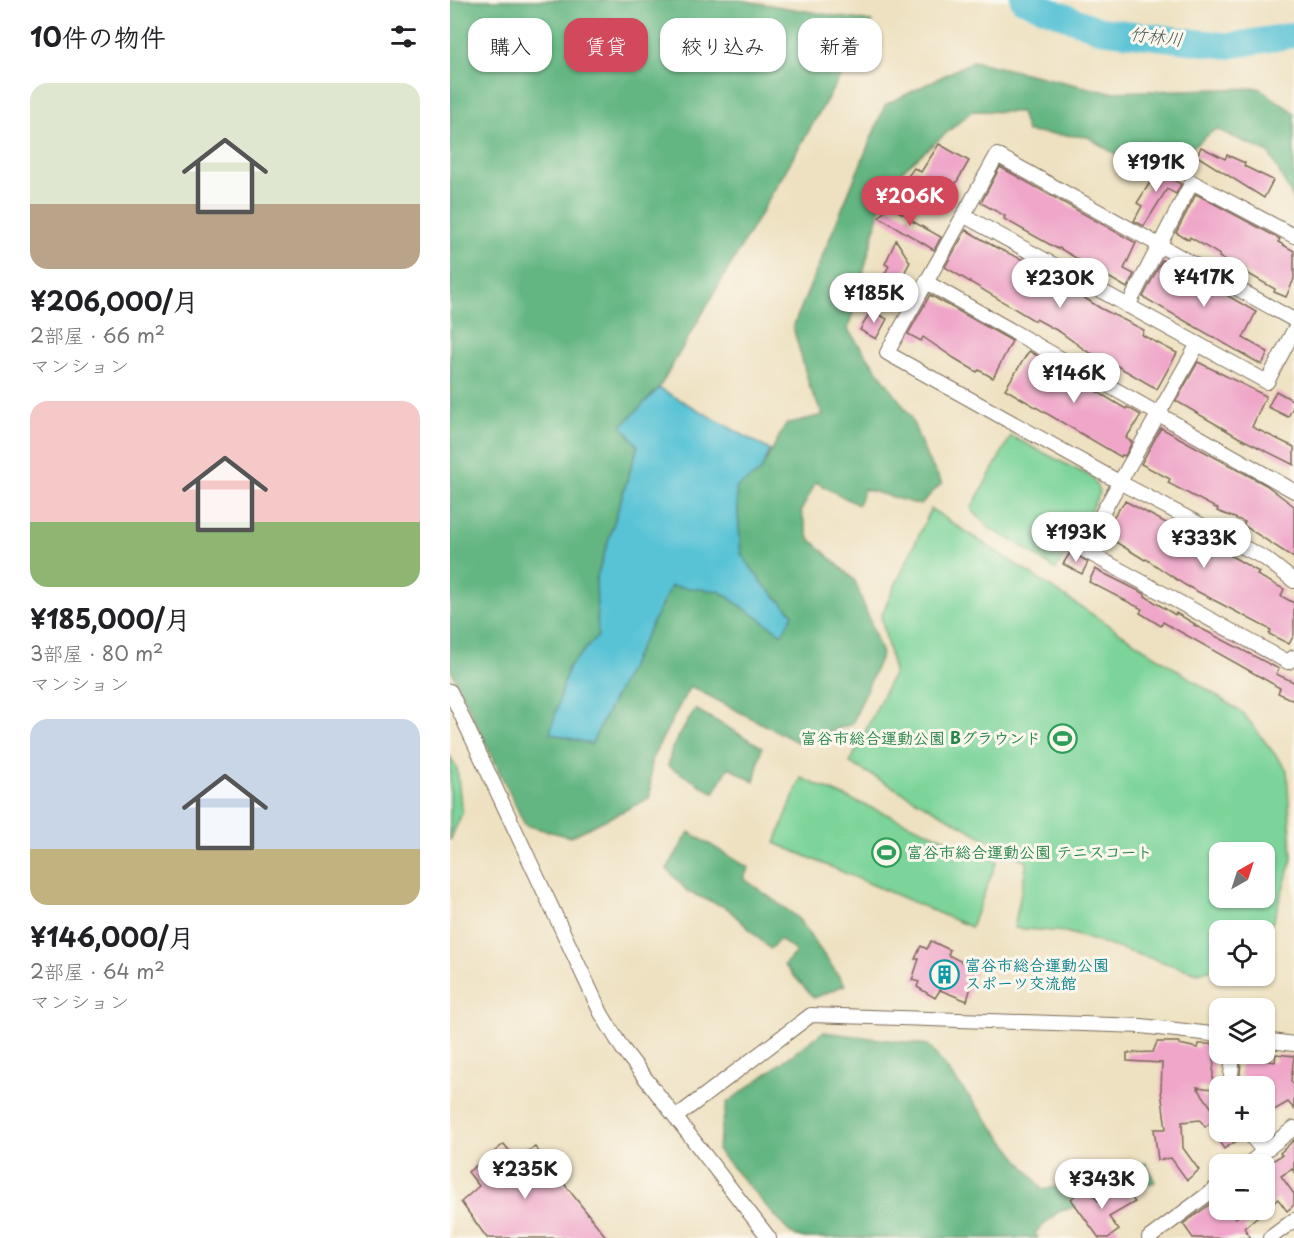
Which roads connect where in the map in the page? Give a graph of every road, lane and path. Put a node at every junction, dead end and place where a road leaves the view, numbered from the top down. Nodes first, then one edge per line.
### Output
1 (963, 215) junction
2 (1294, 236) edge
3 (1159, 245) junction
4 (927, 282) junction
5 (1128, 306) junction
6 (1294, 320) edge
7 (1294, 330) edge
8 (1198, 344) junction
9 (1159, 413) junction
10 (1119, 482) junction
11 (1294, 491) edge
12 (1294, 581) edge
13 (1294, 657) edge
14 (450, 691) edge
15 (1209, 1034) edge
16 (1275, 1041) edge
17 (1294, 1044) edge
18 (676, 1117) junction
19 (1294, 1128) edge
20 (1256, 1142) edge
21 (1264, 1152) junction
22 (1261, 1154) edge
23 (1209, 1195) edge
24 (1294, 1220) edge
25 (1166, 1233) edge
26 (1273, 1237) edge
27 (769, 1238) edge
28 (1149, 1238) edge

1 - 3 street
1 - 4 street
1 - 5 street
2 - 3 street
3 - 5 street
3 - 6 street
4 - 9 street
4 - 10 street
5 - 8 street
7 - 8 street
8 - 9 street
9 - 10 street
9 - 11 street
10 - 12 street
10 - 13 street
14 - 18 street
15 - 18 street
16 - 17 street
18 - 27 street
19 - 21 street
20 - 21 street
21 - 22 street
23 - 25 street
24 - 26 street
25 - 28 street

